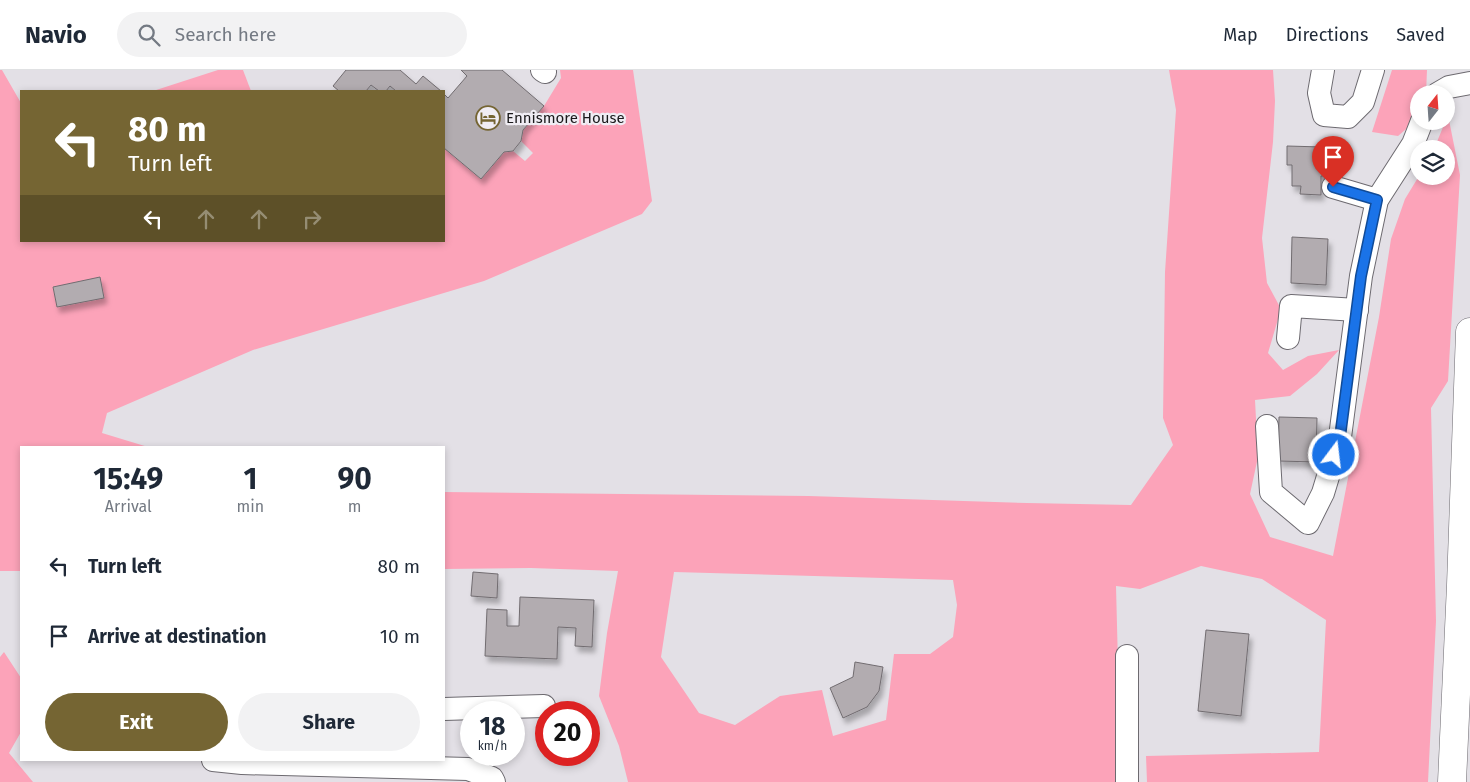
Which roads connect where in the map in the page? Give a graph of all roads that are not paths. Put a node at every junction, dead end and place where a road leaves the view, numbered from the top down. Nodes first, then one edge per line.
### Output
1 (1323, 70) edge
2 (1373, 70) edge
3 (1470, 83) edge
4 (1455, 87) edge
5 (1418, 130) edge
6 (1333, 187) dead end
7 (1377, 200) junction
8 (1357, 310) junction
9 (1470, 332) edge
10 (1288, 338) dead end
11 (1267, 426) dead end
12 (1127, 656) dead end
13 (535, 706) edge
14 (445, 709) edge
15 (242, 761) edge
16 (494, 782) edge
17 (1128, 782) edge
18 (1452, 782) edge

1 - 2 street
3 - 4 street
5 - 7 street
6 - 7 street
7 - 8 street
8 - 10 street
8 - 11 street
9 - 18 main road
12 - 17 street
13 - 14 street
15 - 16 street

